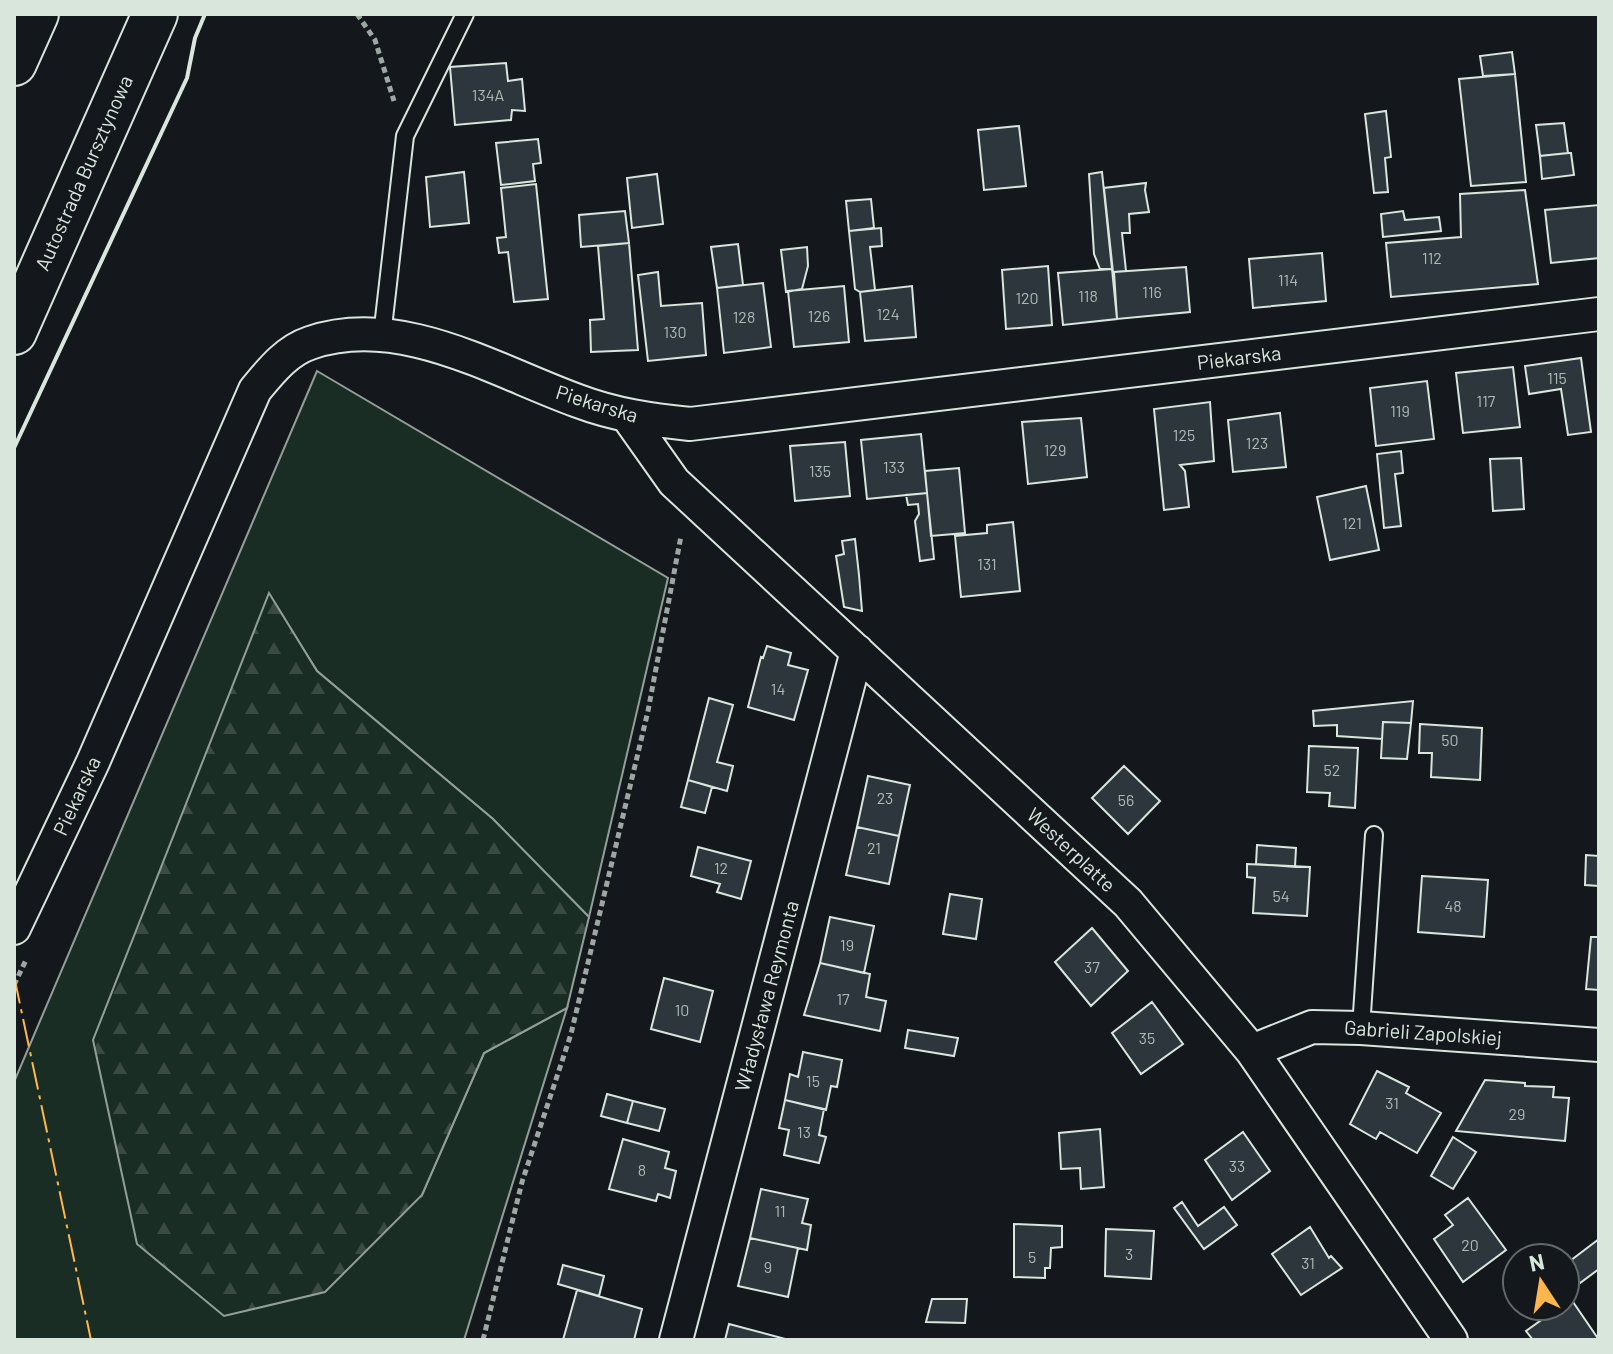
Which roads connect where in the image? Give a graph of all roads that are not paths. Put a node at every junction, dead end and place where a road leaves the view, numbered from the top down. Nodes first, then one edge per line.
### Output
1 (155, 14) edge
2 (465, 14) edge
3 (1599, 314) edge
4 (14, 332) edge
5 (382, 336) junction
6 (628, 417) junction
7 (857, 651) junction
8 (1374, 835) dead end
9 (14, 928) edge
10 (1361, 1028) junction
11 (1599, 1045) edge
12 (1252, 1051) junction
13 (676, 1340) edge
14 (1451, 1340) edge

1 - 4 highway, Autostrada Bursztynowa
2 - 5 lane
3 - 6 street, Piekarska
5 - 6 street, Piekarska
5 - 9 street, Piekarska
6 - 7 street, Westerplatte
7 - 12 street, Westerplatte
7 - 13 street, Władysława Reymonta
8 - 10 lane
10 - 11 street, Gabrieli Zapolskiej
10 - 12 street, Gabrieli Zapolskiej
12 - 14 street, Westerplatte

